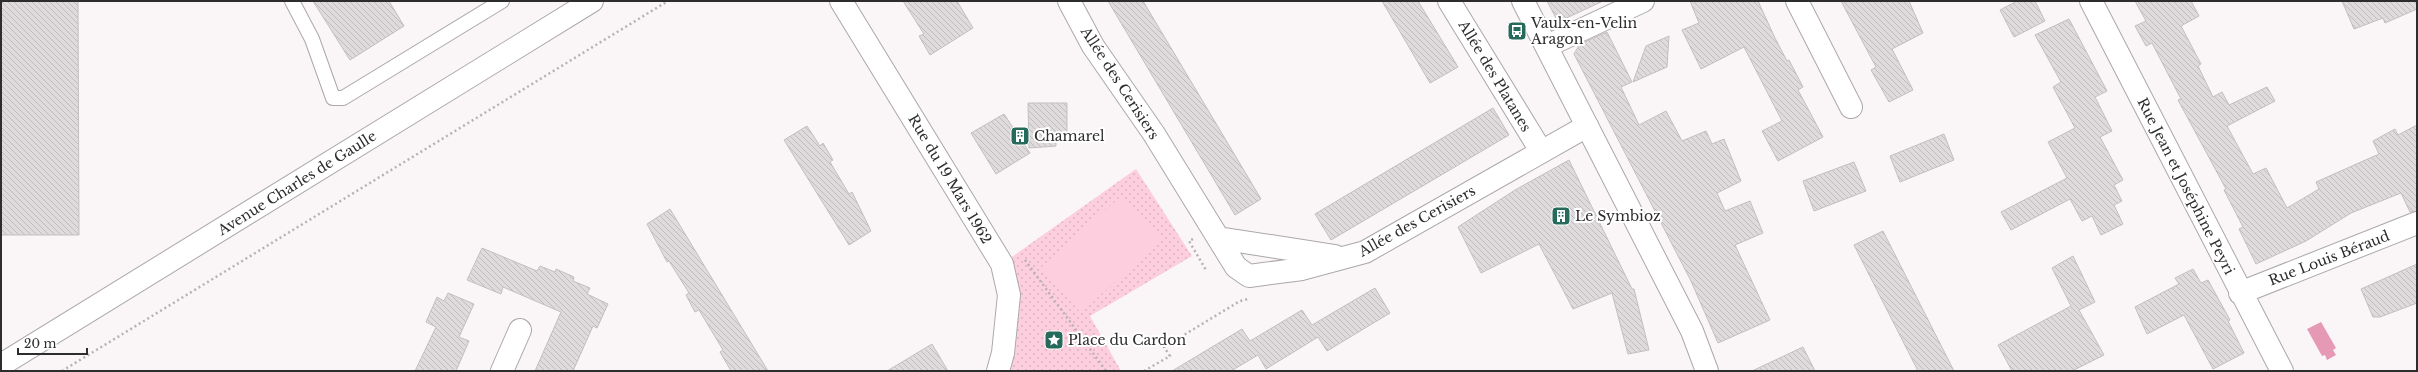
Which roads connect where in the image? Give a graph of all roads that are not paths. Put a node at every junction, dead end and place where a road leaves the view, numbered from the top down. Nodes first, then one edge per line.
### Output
1 (292, 1) edge
2 (502, 1) edge
3 (592, 1) edge
4 (841, 1) edge
5 (1069, 1) edge
6 (1450, 1) edge
7 (1523, 1) edge
8 (1643, 1) edge
9 (1797, 1) edge
10 (2091, 1) edge
11 (1547, 46) junction
12 (1851, 106) dead end
13 (1587, 126) junction
14 (1541, 151) junction
15 (2417, 223) edge
16 (1208, 237) junction
17 (1344, 258) junction
18 (2240, 292) junction
19 (520, 330) dead end
20 (1, 364) edge
21 (502, 371) edge
22 (998, 371) edge
23 (1707, 371) edge
24 (2282, 371) edge

1 - 2 lane
3 - 20 street, Avenue Charles de Gaulle
4 - 22 street, Rue du 19 Mars 1962
5 - 16 street, Allée des Cerisiers
6 - 14 street, Allée des Platanes
7 - 11 street
8 - 11 street
9 - 12 street
10 - 18 street, Rue Jean et Joséphine Peyri
11 - 13 street
13 - 14 street, Allée des Cerisiers
13 - 23 street
14 - 17 street, Allée des Cerisiers
15 - 18 street, Rue Louis Béraud
16 - 17 street
16 - 17 street, Allée des Cerisiers
18 - 24 street, Rue Jean et Joséphine Peyri
19 - 21 street

